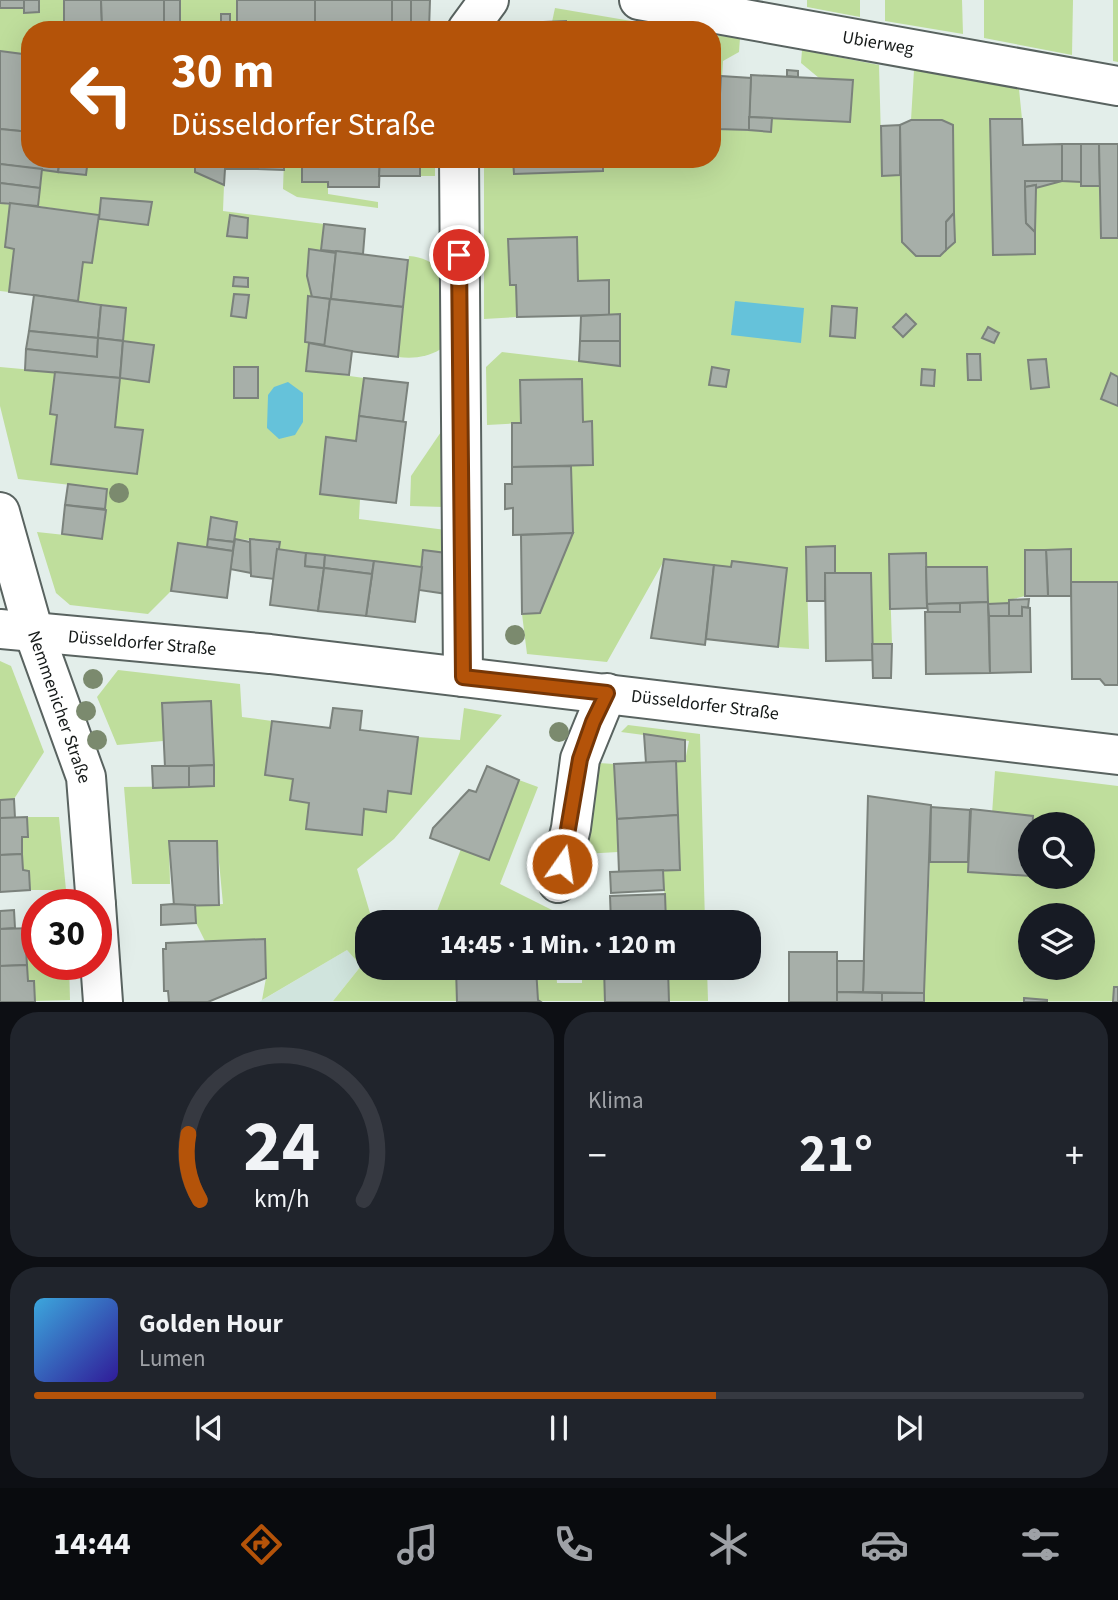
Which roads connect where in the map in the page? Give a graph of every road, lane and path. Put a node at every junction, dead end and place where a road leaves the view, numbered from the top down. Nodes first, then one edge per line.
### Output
1 (489, 0) edge
2 (639, 0) edge
3 (474, 21) edge
4 (1118, 86) edge
5 (458, 168) edge
6 (0, 512) edge
7 (17, 631) edge
8 (463, 677) junction
9 (607, 693) junction
10 (1118, 755) edge
11 (558, 883) dead end
12 (95, 889) edge
13 (101, 980) edge
14 (103, 1002) edge

1 - 3 street
2 - 4 street, Ubierweg
5 - 8 street
6 - 7 street, Nemmenicher Straße
7 - 8 street, Düsseldorfer Straße
7 - 12 street, Nemmenicher Straße
8 - 9 street, Düsseldorfer Straße
9 - 10 street, Düsseldorfer Straße
9 - 11 street
13 - 14 street, Nemmenicher Straße

